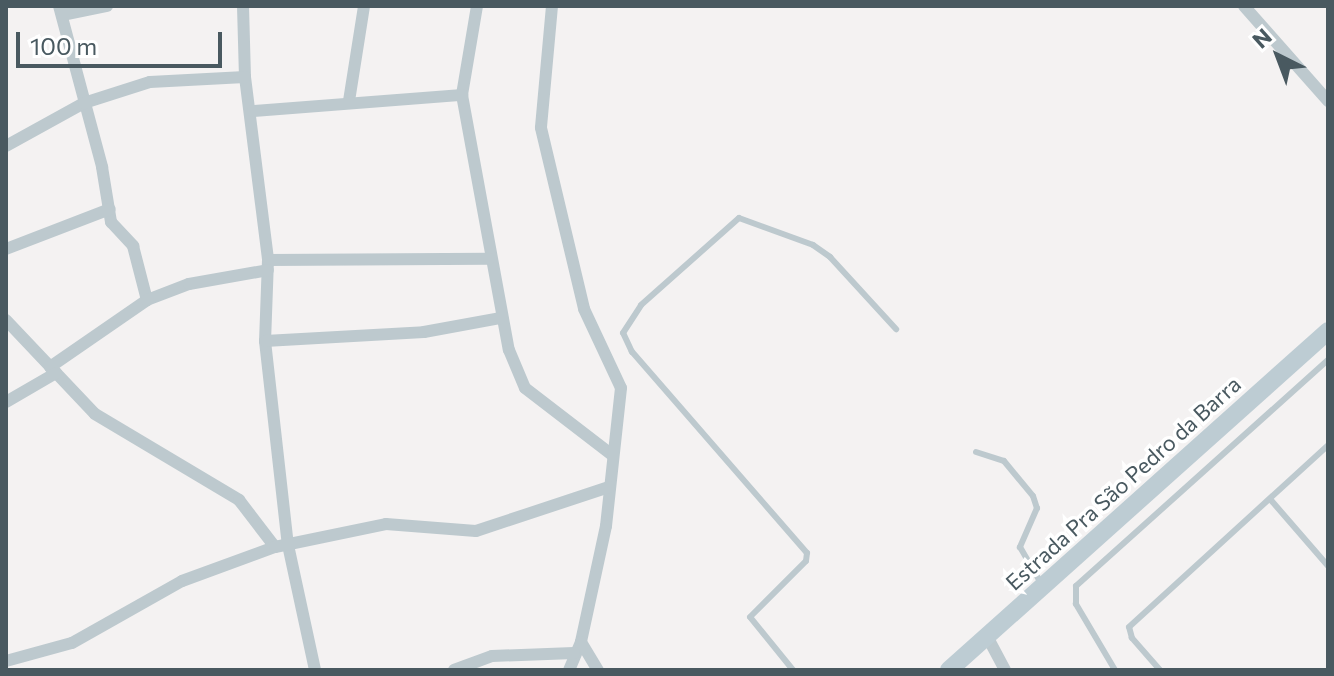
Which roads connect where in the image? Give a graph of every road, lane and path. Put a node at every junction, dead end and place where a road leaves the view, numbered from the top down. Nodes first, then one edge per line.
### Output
1 (107, 6) edge
2 (243, 6) edge
3 (364, 6) edge
4 (477, 6) edge
5 (552, 6) edge
6 (1244, 6) edge
7 (60, 11) edge
8 (245, 77) junction
9 (462, 95) junction
10 (349, 101) junction
11 (1328, 101) edge
12 (84, 103) junction
13 (253, 111) junction
14 (6, 146) edge
15 (110, 209) junction
16 (6, 249) edge
17 (489, 259) junction
18 (268, 265) junction
19 (147, 300) junction
20 (500, 318) junction
21 (6, 320) edge
22 (896, 329) dead end
23 (1328, 331) edge
24 (265, 341) junction
25 (1328, 360) edge
26 (53, 370) junction
27 (6, 402) edge
28 (1328, 445) edge
29 (976, 452) dead end
30 (612, 455) junction
31 (609, 487) junction
32 (1270, 499) junction
33 (282, 546) junction
34 (1328, 566) edge
35 (1043, 586) junction
36 (988, 638) junction
37 (578, 647) junction
38 (6, 661) edge
39 (315, 670) edge
40 (454, 670) edge
41 (569, 670) edge
42 (598, 670) edge
43 (793, 670) edge
44 (949, 670) edge
45 (1005, 670) edge
46 (1115, 670) edge
47 (1160, 670) edge

1 - 7 street
2 - 8 street
3 - 10 street
4 - 9 street
5 - 30 street
6 - 11 street
7 - 12 street
8 - 12 street
8 - 13 street
9 - 10 street
9 - 17 street
10 - 13 street
12 - 14 street
12 - 15 street
13 - 18 street
15 - 16 street
15 - 19 street
17 - 18 street
17 - 20 street
18 - 19 street
18 - 24 street
19 - 26 street
20 - 24 street
20 - 30 street
21 - 26 street
22 - 43 lane
23 - 35 street, Estrada Pra São Pedro da Barra
24 - 33 street
25 - 46 lane
26 - 27 street
26 - 33 street
28 - 32 lane
29 - 35 lane
30 - 31 street
31 - 33 street
31 - 37 street
32 - 34 lane
32 - 47 lane
33 - 38 street
33 - 39 street
35 - 36 street, Estrada Pra São Pedro da Barra
36 - 44 street, Estrada Pra São Pedro da Barra
36 - 45 street
37 - 40 street
37 - 41 street
37 - 42 street

